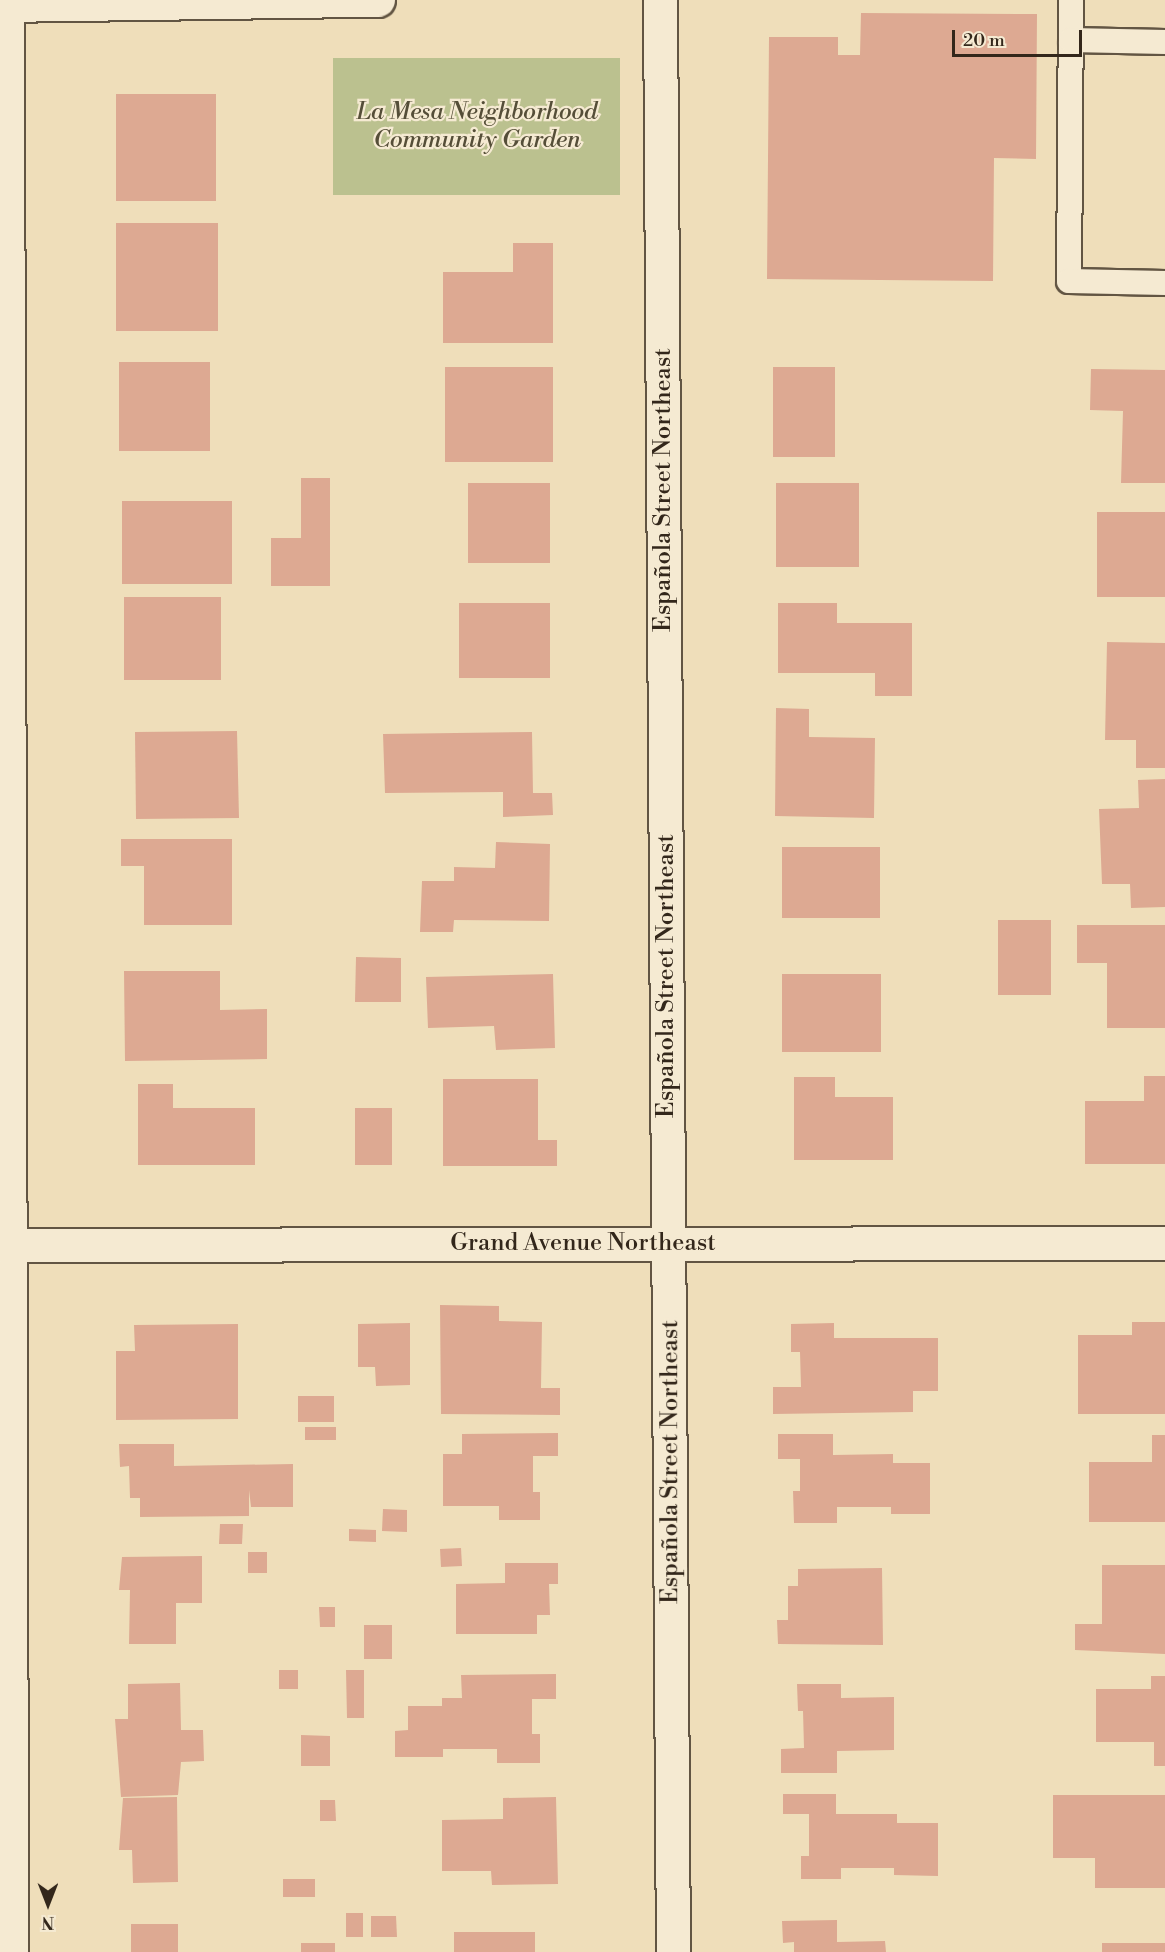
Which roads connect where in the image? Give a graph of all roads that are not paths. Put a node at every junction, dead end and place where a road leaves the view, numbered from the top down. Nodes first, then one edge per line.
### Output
1 (378, 0) edge
2 (660, 0) edge
3 (1071, 0) edge
4 (4, 5) edge
5 (1071, 40) junction
6 (1165, 42) edge
7 (1165, 283) edge
8 (1165, 1243) edge
9 (5, 1245) edge
10 (670, 1245) junction
11 (11, 1952) edge
12 (673, 1952) edge

1 - 4 street
2 - 10 street, Española Street Northeast
3 - 5 lane
4 - 9 street
5 - 6 lane
5 - 7 lane
8 - 10 street, Grand Avenue Northeast
9 - 10 street, Grand Avenue Northeast
9 - 11 street
10 - 12 street, Española Street Northeast

